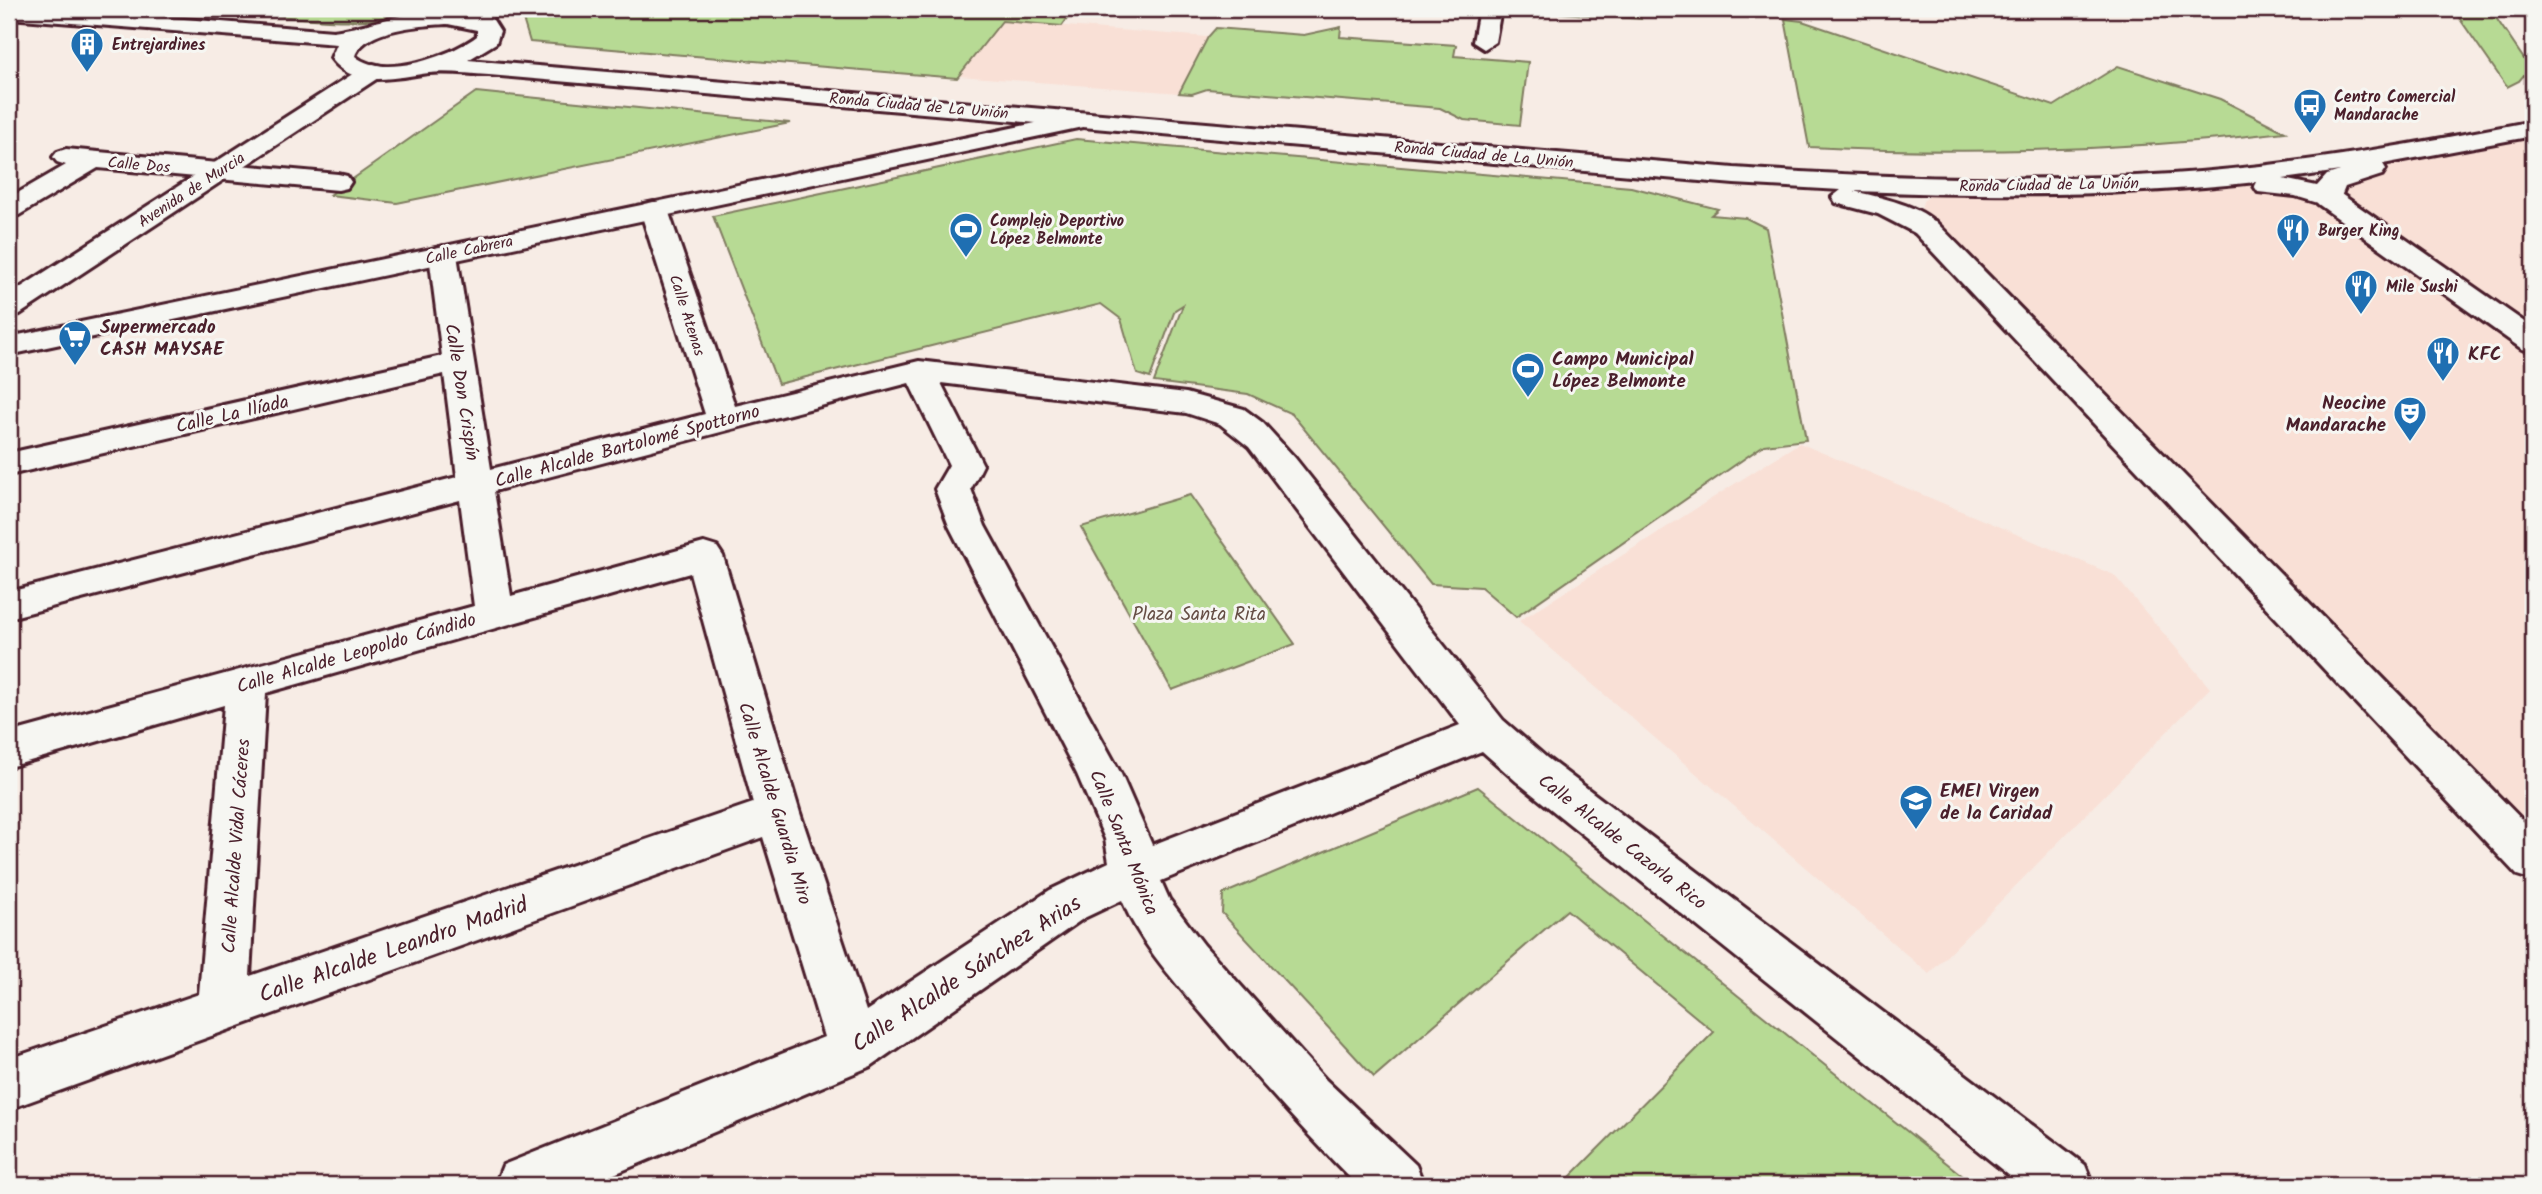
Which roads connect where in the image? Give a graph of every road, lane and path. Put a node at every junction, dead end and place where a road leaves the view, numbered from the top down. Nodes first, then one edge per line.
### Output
1 (1490, 9) edge
2 (9, 11) edge
3 (440, 13) edge
4 (483, 15) edge
5 (9, 26) edge
6 (367, 33) junction
7 (1484, 42) dead end
8 (482, 46) junction
9 (343, 58) junction
10 (433, 66) junction
11 (373, 71) junction
12 (2533, 104) edge
13 (940, 107) junction
14 (1083, 120) junction
15 (2533, 128) edge
16 (2441, 147) junction
17 (929, 152) junction
18 (66, 157) dead end
19 (93, 160) junction
20 (1645, 168) junction
21 (220, 171) junction
22 (338, 182) dead end
23 (2099, 185) junction
24 (1963, 186) junction
25 (2328, 198) junction
26 (9, 209) edge
27 (654, 211) junction
28 (1925, 227) junction
29 (443, 255) junction
30 (9, 308) edge
31 (2533, 342) edge
32 (9, 346) edge
33 (456, 362) junction
34 (919, 371) junction
35 (723, 419) junction
36 (1250, 426) joint
37 (9, 464) edge
38 (477, 485) junction
39 (704, 556) joint
40 (9, 606) edge
41 (494, 613) junction
42 (246, 683) junction
43 (1488, 731) junction
44 (9, 750) edge
45 (778, 813) junction
46 (2533, 861) edge
47 (1134, 872) junction
48 (223, 1009) junction
49 (853, 1049) junction
50 (9, 1084) edge
51 (523, 1185) edge
52 (1396, 1185) edge
53 (2065, 1185) edge

1 - 7 street
2 - 6 street
3 - 4 street
3 - 6 street
4 - 8 street
5 - 9 street
6 - 9 street
8 - 10 street
8 - 12 street, Ronda Ciudad de La Unión
9 - 11 street
10 - 11 street
10 - 13 street, Ronda Ciudad de La Unión
11 - 21 street, Avenida de Murcia
13 - 14 street, Ronda Ciudad de La Unión
13 - 17 street
14 - 17 street, Calle Cabrera
14 - 20 street, Ronda Ciudad de La Unión
15 - 16 street, Ronda Ciudad de La Unión
16 - 23 street, Ronda Ciudad de La Unión
16 - 25 street
17 - 27 street, Calle Cabrera
18 - 19 street, Calle Dos
19 - 21 street, Calle Dos
19 - 26 street
20 - 24 street, Ronda Ciudad de La Unión
20 - 28 street
21 - 22 street, Calle Dos
21 - 30 street, Avenida de Murcia
23 - 24 street, Ronda Ciudad de La Unión
23 - 25 street
24 - 28 street
25 - 31 street
27 - 29 street, Calle Cabrera
27 - 35 street, Calle Atenas
28 - 46 street
29 - 32 street, Calle Cabrera
29 - 33 street, Calle Don Crispín
33 - 37 street, Calle La Ilíada
33 - 38 street, Calle Don Crispín
34 - 35 street, Calle Alcalde Bartolomé Spottorno
34 - 36 street, Calle Alcalde Bartolomé Spottorno
34 - 47 street, Calle Santa Mónica
35 - 38 street, Calle Alcalde Bartolomé Spottorno
36 - 43 street, Calle Alcalde Cazorla Rico
38 - 40 street, Calle Alcalde Bartolomé Spottorno
38 - 41 street, Calle Don Crispín
39 - 41 street, Calle Alcalde Leopoldo Cándido
39 - 45 street, Calle Alcalde Guardia Miro
41 - 42 street, Calle Alcalde Leopoldo Cándido
42 - 44 street, Calle Alcalde Leopoldo Cándido
42 - 48 street, Calle Alcalde Vidal Cáceres
43 - 47 street, Calle Alcalde Sánchez Arias
43 - 53 street, Calle Alcalde Cazorla Rico
45 - 48 street, Calle Alcalde Leandro Madrid
45 - 49 street, Calle Alcalde Guardia Miro
47 - 49 street, Calle Alcalde Sánchez Arias
47 - 52 street, Calle Santa Mónica
48 - 50 street, Calle Alcalde Leandro Madrid
49 - 51 street, Calle Alcalde Sánchez Arias

